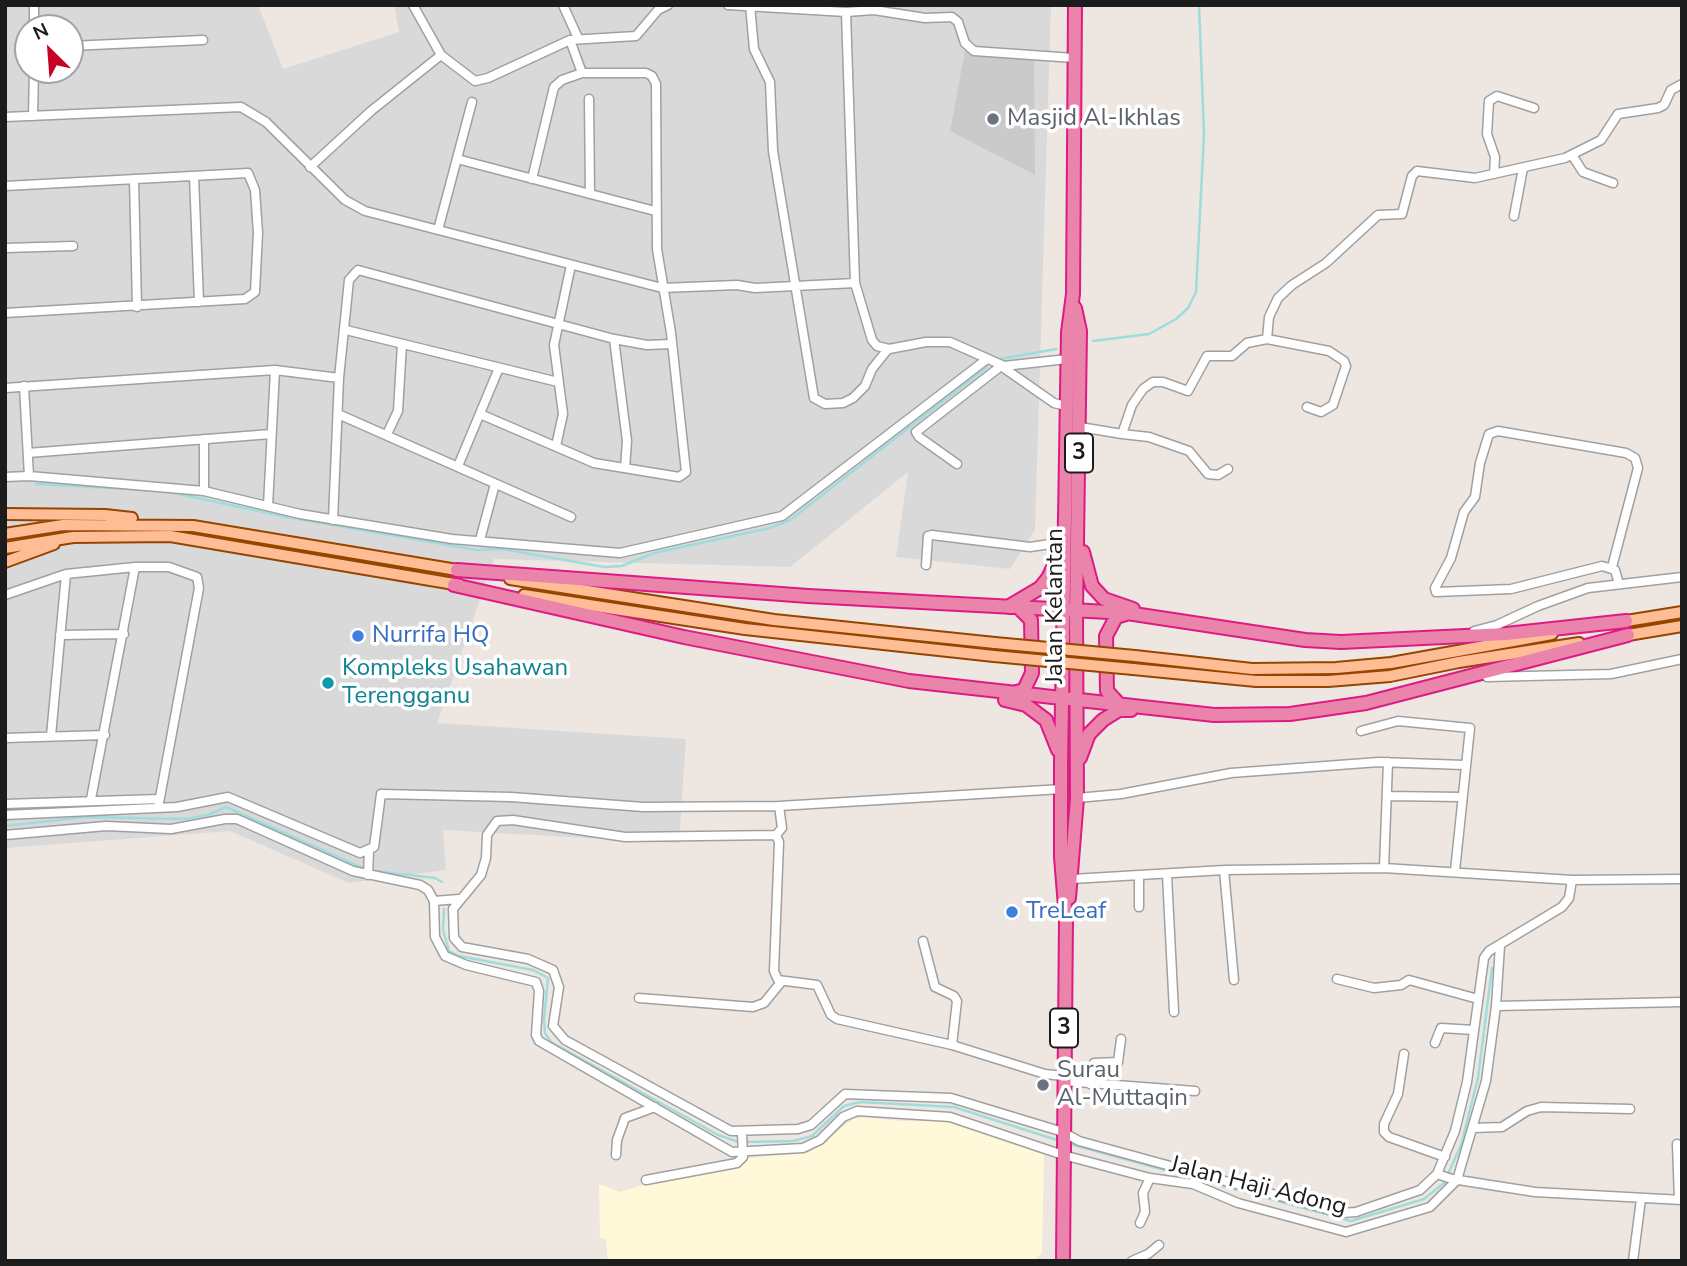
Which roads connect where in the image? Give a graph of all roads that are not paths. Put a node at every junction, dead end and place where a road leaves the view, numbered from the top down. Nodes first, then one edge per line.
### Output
1 (413, 5) edge
2 (563, 5) edge
3 (668, 5) edge
4 (729, 5) edge
5 (1075, 5) edge
6 (750, 6) edge
7 (846, 12) junction
8 (574, 39) junction
9 (203, 40) dead end
10 (84, 45) edge
11 (441, 55) junction
12 (1074, 58) junction
13 (582, 73) junction
14 (34, 84) edge
15 (1682, 84) edge
16 (589, 99) dead end
17 (472, 102) dead end
18 (1534, 108) dead end
19 (33, 116) junction
20 (5, 117) edge
21 (1572, 155) junction
22 (457, 159) junction
23 (310, 167) junction
24 (1524, 168) junction
25 (1494, 174) junction
26 (194, 176) junction
27 (134, 179) junction
28 (532, 179) junction
29 (1613, 183) dead end
30 (5, 186) edge
31 (590, 194) junction
32 (655, 211) junction
33 (1514, 216) dead end
34 (438, 230) junction
35 (73, 246) dead end
36 (5, 248) edge
37 (571, 265) junction
38 (855, 283) junction
39 (793, 284) junction
40 (662, 288) junction
41 (1073, 295) junction
42 (199, 302) junction
43 (137, 307) junction
44 (5, 313) edge
45 (557, 322) junction
46 (346, 330) junction
47 (614, 339) junction
48 (1267, 339) junction
49 (402, 344) junction
50 (671, 344) junction
51 (888, 348) junction
52 (987, 359) junction
53 (1067, 359) junction
54 (1001, 366) junction
55 (499, 368) junction
56 (275, 370) junction
57 (340, 378) junction
58 (558, 382) junction
59 (24, 386) junction
60 (5, 388) edge
61 (1066, 407) junction
62 (1307, 407) dead end
63 (338, 414) junction
64 (480, 414) junction
65 (1080, 427) junction
66 (271, 434) junction
67 (387, 434) junction
68 (1122, 434) junction
69 (204, 439) junction
70 (556, 446) junction
71 (28, 453) junction
72 (957, 464) dead end
73 (457, 466) junction
74 (625, 468) junction
75 (1228, 470) dead end
76 (29, 476) junction
77 (5, 477) edge
78 (495, 484) junction
79 (204, 491) junction
80 (268, 506) junction
81 (5, 514) edge
82 (571, 517) dead end
83 (1077, 517) junction
84 (333, 520) junction
85 (193, 526) junction
86 (5, 534) edge
87 (73, 537) junction
88 (480, 540) junction
89 (1064, 542) junction
90 (5, 548) edge
91 (5, 562) edge
92 (926, 565) dead end
93 (135, 567) junction
94 (1612, 567) junction
95 (457, 570) junction
96 (66, 574) junction
97 (1682, 577) edge
98 (1619, 584) junction
99 (454, 585) junction
100 (5, 595) edge
101 (1013, 607) junction
102 (1069, 611) junction
103 (1682, 612) edge
104 (1127, 613) junction
105 (1157, 617) junction
106 (1626, 621) junction
107 (1682, 626) edge
108 (124, 634) junction
109 (61, 635) junction
110 (1628, 635) junction
111 (1451, 637) junction
112 (1682, 659) edge
113 (943, 686) junction
114 (1417, 691) junction
115 (1011, 694) junction
116 (1062, 697) junction
117 (1076, 698) junction
118 (1119, 704) junction
119 (1170, 710) junction
120 (1362, 730) dead end
121 (105, 735) junction
122 (51, 736) junction
123 (5, 737) edge
124 (1388, 762) junction
125 (1062, 764) junction
126 (1464, 765) junction
127 (1062, 789) junction
128 (1077, 792) junction
129 (1387, 796) junction
130 (1461, 797) junction
131 (91, 799) junction
132 (158, 803) junction
133 (5, 804) edge
134 (779, 808) junction
135 (5, 816) edge
136 (779, 832) junction
137 (5, 835) edge
138 (369, 851) junction
139 (1384, 868) junction
140 (1224, 870) junction
141 (1455, 871) junction
142 (368, 875) junction
143 (1167, 875) junction
144 (1139, 876) junction
145 (1072, 879) junction
146 (1682, 879) edge
147 (1572, 880) junction
148 (459, 899) junction
149 (435, 901) junction
150 (1139, 907) dead end
151 (1066, 919) junction
152 (923, 941) dead end
153 (1500, 946) junction
154 (1337, 979) dead end
155 (1234, 980) dead end
156 (782, 981) junction
157 (639, 998) dead end
158 (1478, 999) junction
159 (1682, 1002) edge
160 (1496, 1006) junction
161 (1174, 1012) dead end
162 (1474, 1030) junction
163 (1121, 1039) dead end
164 (1435, 1043) dead end
165 (952, 1045) junction
166 (1404, 1054) dead end
167 (1063, 1079) junction
168 (1090, 1084) junction
169 (1195, 1091) dead end
170 (655, 1107) junction
171 (1630, 1109) dead end
172 (1473, 1128) junction
173 (742, 1135) junction
174 (1063, 1143) junction
175 (1677, 1144) dead end
176 (743, 1151) junction
177 (616, 1155) dead end
178 (1445, 1157) junction
179 (1172, 1172) junction
180 (1439, 1175) junction
181 (1150, 1178) junction
182 (646, 1180) dead end
183 (1455, 1180) junction
184 (1641, 1199) junction
185 (1680, 1200) edge
186 (1140, 1223) dead end
187 (1158, 1245) dead end
188 (1063, 1261) edge
189 (1132, 1261) edge
190 (1633, 1261) edge

1 - 11 street
2 - 8 street
3 - 8 street
4 - 6 street
5 - 12 highway, Jalan Kelantan / 3
6 - 7 street
6 - 39 street
7 - 12 street
7 - 38 street
8 - 11 street
8 - 13 street
9 - 10 street
11 - 23 street
12 - 41 highway, Jalan Kelantan / 3
13 - 28 street
13 - 32 street
14 - 19 street
15 - 21 street
16 - 31 street
17 - 22 street
18 - 25 street
19 - 20 street
19 - 23 street
21 - 24 street
21 - 29 street
22 - 28 street
22 - 34 street
23 - 34 street
24 - 25 street
24 - 33 street
25 - 48 street
26 - 27 street
26 - 42 street
26 - 42 street
27 - 30 street
27 - 43 street
28 - 31 street
31 - 32 street
32 - 40 street
34 - 37 street
35 - 36 street
37 - 40 street
37 - 45 street
38 - 39 street
38 - 51 street
39 - 40 street
39 - 51 street
40 - 50 street
41 - 53 highway, Jalan Kelantan / 3
41 - 65 highway, Jalan Kelantan / 3
42 - 43 street
43 - 44 street
45 - 46 street
45 - 47 street
45 - 58 street
46 - 49 street
46 - 57 street
47 - 50 street
47 - 74 street
48 - 62 street
48 - 68 street
49 - 55 street
49 - 67 street
50 - 74 street
51 - 52 street
52 - 54 street
52 - 88 street
53 - 54 street
53 - 61 highway, Jalan Kelantan / 3
54 - 61 street
54 - 72 street
55 - 58 street
55 - 64 street
56 - 57 street
56 - 59 street
56 - 66 street
57 - 63 street
58 - 70 street
59 - 60 street
59 - 71 street
61 - 89 highway, Jalan Kelantan / 3
63 - 67 street
63 - 84 street
64 - 70 street
64 - 73 street
65 - 68 street
65 - 83 highway, Jalan Kelantan / 3
66 - 69 street
66 - 80 street
67 - 73 street
68 - 75 street
69 - 71 street
69 - 79 street
70 - 74 street
71 - 76 street
73 - 78 street
76 - 77 street
76 - 79 street
78 - 82 street
78 - 88 street
79 - 80 street
80 - 84 street
81 - 85 main road
83 - 102 highway, Jalan Kelantan / 3
83 - 105 highway
84 - 88 street
85 - 86 main road
85 - 95 main road
87 - 90 main road
87 - 91 main road
87 - 99 main road
89 - 92 street
89 - 101 highway
89 - 102 highway, Jalan Kelantan / 3
93 - 96 street
93 - 108 street
93 - 132 street
94 - 94 street
94 - 98 street
95 - 101 highway
95 - 106 main road, bridge
96 - 100 street
96 - 109 street
97 - 98 street
98 - 111 street
99 - 110 main road, bridge
99 - 113 highway
101 - 102 highway
101 - 115 highway
102 - 104 highway
102 - 116 highway, Jalan Kelantan / 3
102 - 117 highway, Jalan Kelantan / 3
103 - 106 main road
104 - 105 highway
104 - 118 highway
105 - 111 highway
106 - 111 highway
107 - 110 main road
108 - 109 street
108 - 121 street
109 - 122 street
110 - 114 highway
112 - 114 street
113 - 115 highway
113 - 125 highway
114 - 119 highway
115 - 116 highway
116 - 117 highway
116 - 125 highway, Jalan Kelantan / 3
117 - 118 highway
117 - 128 highway, Jalan Kelantan / 3
118 - 119 highway
119 - 128 highway
120 - 126 street
121 - 122 street
121 - 131 street
122 - 123 street
124 - 126 street
124 - 128 street
124 - 129 street
125 - 127 highway, Jalan Kelantan / 3
126 - 130 street
127 - 134 street
127 - 151 highway, Jalan Kelantan / 3
128 - 145 highway, Jalan Kelantan / 3
129 - 130 street
129 - 139 street
130 - 141 street
131 - 132 street
131 - 133 street
132 - 135 street
132 - 138 street
134 - 136 street
134 - 138 street
136 - 148 street
136 - 156 street
137 - 142 street
138 - 142 street
139 - 140 street
139 - 141 street
140 - 143 street
140 - 155 street
141 - 147 street
142 - 149 street
143 - 144 street
143 - 161 street
144 - 145 street
144 - 150 street
145 - 151 highway, Jalan Kelantan / 3
146 - 147 street
147 - 153 street, Jalan Haji Adong
148 - 149 street
148 - 173 street
149 - 170 street
151 - 167 highway, Jalan Kelantan / 3
152 - 165 street
153 - 158 street, Jalan Haji Adong
153 - 160 street
154 - 158 street
156 - 157 street
156 - 165 street
158 - 162 street, Jalan Haji Adong
159 - 160 street
160 - 172 street
162 - 164 street
162 - 178 street, Jalan Haji Adong
163 - 168 street
165 - 167 street
166 - 178 street
167 - 168 street
167 - 174 highway, Jalan Kelantan / 3
168 - 169 street
170 - 176 street
170 - 177 street
171 - 172 street
172 - 183 street
173 - 174 street
173 - 176 street
174 - 176 street
174 - 179 street, Jalan Haji Adong
174 - 181 street
174 - 188 highway, Jalan Kelantan / 3
175 - 185 street
176 - 182 street
178 - 180 street, Jalan Haji Adong
179 - 180 street, Jalan Haji Adong
179 - 181 street
179 - 183 street
180 - 183 street
181 - 186 street
183 - 184 street
184 - 185 street
184 - 190 street
187 - 189 street

